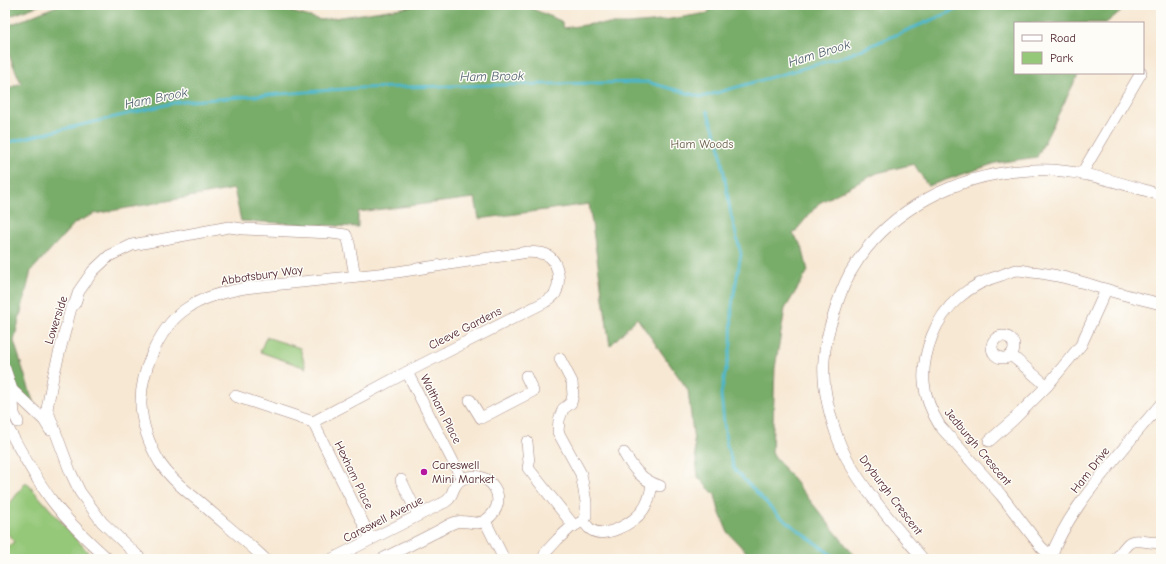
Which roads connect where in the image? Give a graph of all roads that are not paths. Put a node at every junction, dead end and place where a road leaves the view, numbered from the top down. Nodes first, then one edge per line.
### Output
1 (1141, 74) edge
2 (1082, 173) junction
3 (1161, 195) edge
4 (509, 254) joint
5 (355, 276) junction
6 (1106, 290) junction
7 (1161, 304) edge
8 (1011, 355) dead end
9 (560, 359) dead end
10 (5, 369) edge
11 (407, 372) junction
12 (526, 376) dead end
13 (1047, 386) junction
14 (12, 390) junction
15 (235, 396) dead end
16 (470, 400) dead end
17 (1161, 404) edge
18 (18, 422) dead end
19 (313, 422) junction
20 (5, 423) edge
21 (989, 441) dead end
22 (527, 442) dead end
23 (624, 453) dead end
24 (64, 455) junction
25 (462, 479) junction
26 (401, 480) dead end
27 (418, 515) junction
28 (485, 521) junction
29 (579, 523) junction
30 (371, 539) junction
31 (1161, 542) edge
32 (263, 558) edge
33 (1052, 558) edge
34 (108, 559) edge
35 (141, 559) edge
36 (332, 559) edge
37 (382, 559) edge
38 (504, 559) edge
39 (543, 559) edge
40 (923, 559) edge
41 (1116, 559) edge

1 - 2 street
2 - 3 street, Dryburgh Crescent
2 - 40 street, Dryburgh Crescent
4 - 5 street, Abbotsbury Way
4 - 11 street, Cleeve Gardens
5 - 24 street, Lowerside
5 - 32 street, Abbotsbury Way
6 - 7 street, Jedburgh Crescent
6 - 13 street
6 - 33 street, Jedburgh Crescent
8 - 13 street
9 - 29 street
10 - 14 street
11 - 19 street, Cleeve Gardens
11 - 25 street, Waltham Place
12 - 16 street
13 - 21 street
14 - 18 street
14 - 24 street
15 - 19 street
17 - 33 street, Ham Drive
19 - 30 street, Hexham Place
20 - 34 street
22 - 29 street
23 - 29 street
24 - 35 street, Lowerside
25 - 27 street, Careswell Avenue
25 - 28 street
26 - 27 street
27 - 30 street, Careswell Avenue
28 - 37 street
28 - 38 street
29 - 39 street
30 - 36 street, Careswell Avenue
31 - 41 street

